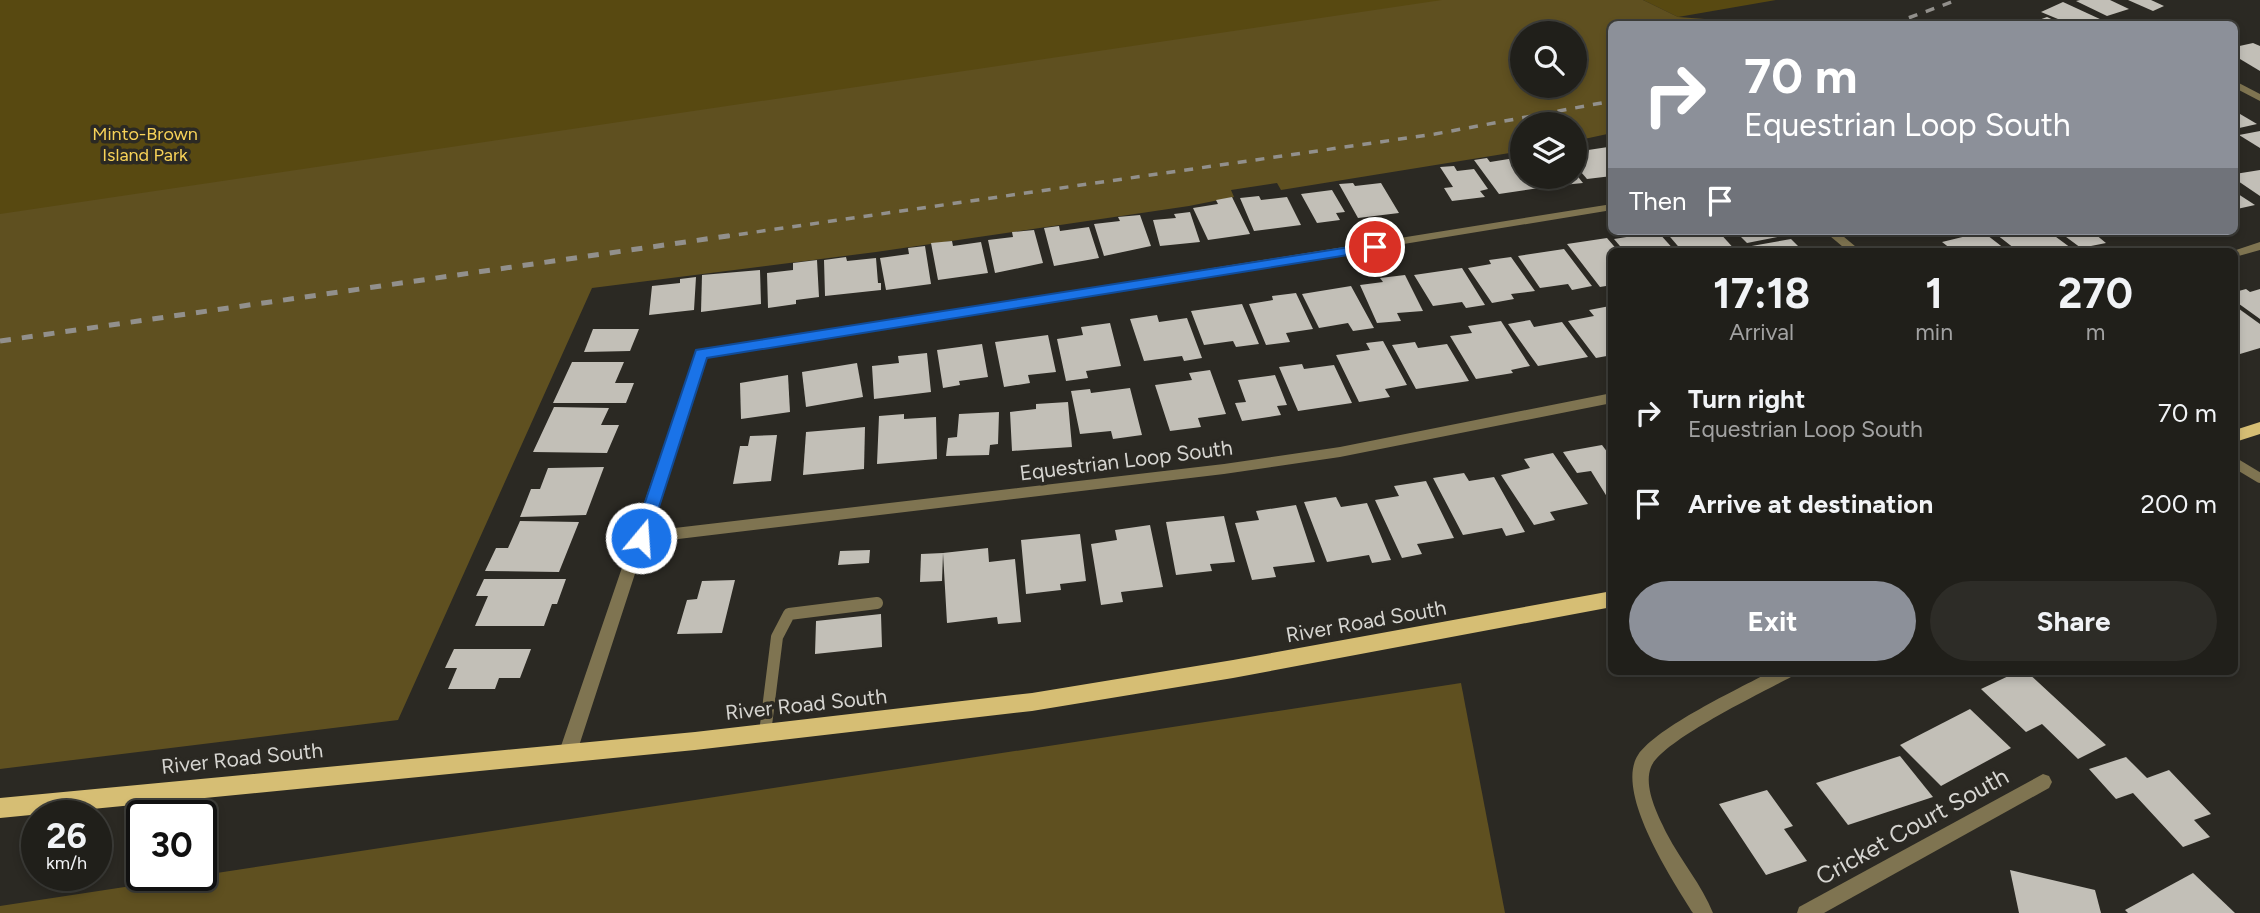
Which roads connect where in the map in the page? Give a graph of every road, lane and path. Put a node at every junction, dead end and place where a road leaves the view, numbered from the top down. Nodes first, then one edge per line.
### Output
1 (2238, 86) edge
2 (2260, 98) edge
3 (1608, 208) edge
4 (1835, 235) edge
5 (1851, 248) edge
6 (2257, 250) edge
7 (2238, 253) edge
8 (1608, 399) edge
9 (2260, 428) edge
10 (2238, 435) edge
11 (2238, 465) edge
12 (2260, 478) edge
13 (641, 538) junction
14 (1608, 600) edge
15 (877, 603) dead end
16 (1780, 675) edge
17 (765, 733) junction
18 (568, 752) junction
19 (2042, 782) dead end
20 (0, 808) edge
21 (1703, 913) edge
22 (1805, 913) edge

1 - 2 street
3 - 13 street
4 - 5 street
6 - 7 street
8 - 13 street, Equestrian Loop South
9 - 10 main road
11 - 12 lane
13 - 18 street
14 - 17 main road, River Road South
15 - 17 lane
16 - 21 street
17 - 18 main road, River Road South
18 - 20 main road, River Road South
19 - 22 street, Cricket Court South

